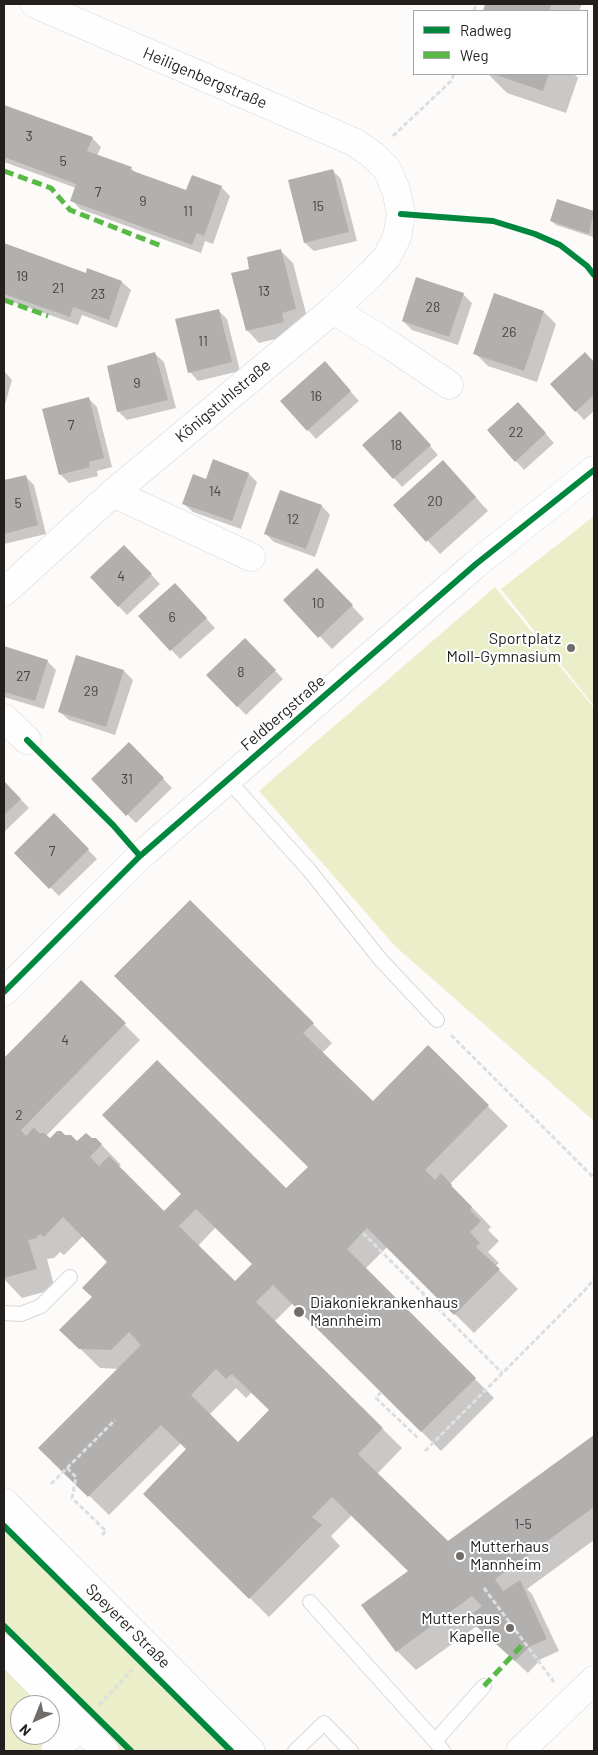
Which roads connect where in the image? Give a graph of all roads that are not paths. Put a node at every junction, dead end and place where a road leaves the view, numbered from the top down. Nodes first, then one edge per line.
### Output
1 (35, 4) edge
2 (373, 155) joint
3 (333, 310) junction
4 (449, 386) dead end
5 (594, 470) edge
6 (113, 493) junction
7 (251, 557) dead end
8 (4, 592) edge
9 (4, 718) edge
10 (26, 740) dead end
11 (227, 779) junction
12 (4, 992) edge
13 (437, 1020) road end
14 (70, 1277) dead end
15 (4, 1313) edge
16 (4, 1502) edge
17 (310, 1602) dead end
18 (4, 1649) edge
19 (594, 1680) edge
20 (484, 1686) dead end
21 (80, 1726) junction
22 (439, 1746) edge
23 (55, 1751) edge
24 (105, 1751) edge
25 (251, 1751) edge
26 (295, 1751) edge
27 (351, 1751) edge
28 (520, 1751) edge

1 - 2 street, Heiligenbergstraße
2 - 3 street, Königstuhlstraße
3 - 4 street
3 - 6 street, Königstuhlstraße
5 - 11 street, Feldbergstraße
6 - 7 street
6 - 8 street, Königstuhlstraße
9 - 10 street
11 - 12 street, Feldbergstraße
11 - 13 lane
14 - 15 lane
16 - 25 street, Speyerer Straße
17 - 22 lane
18 - 21 street
19 - 28 street
20 - 22 lane
21 - 23 street
21 - 24 street
26 - 27 lane

